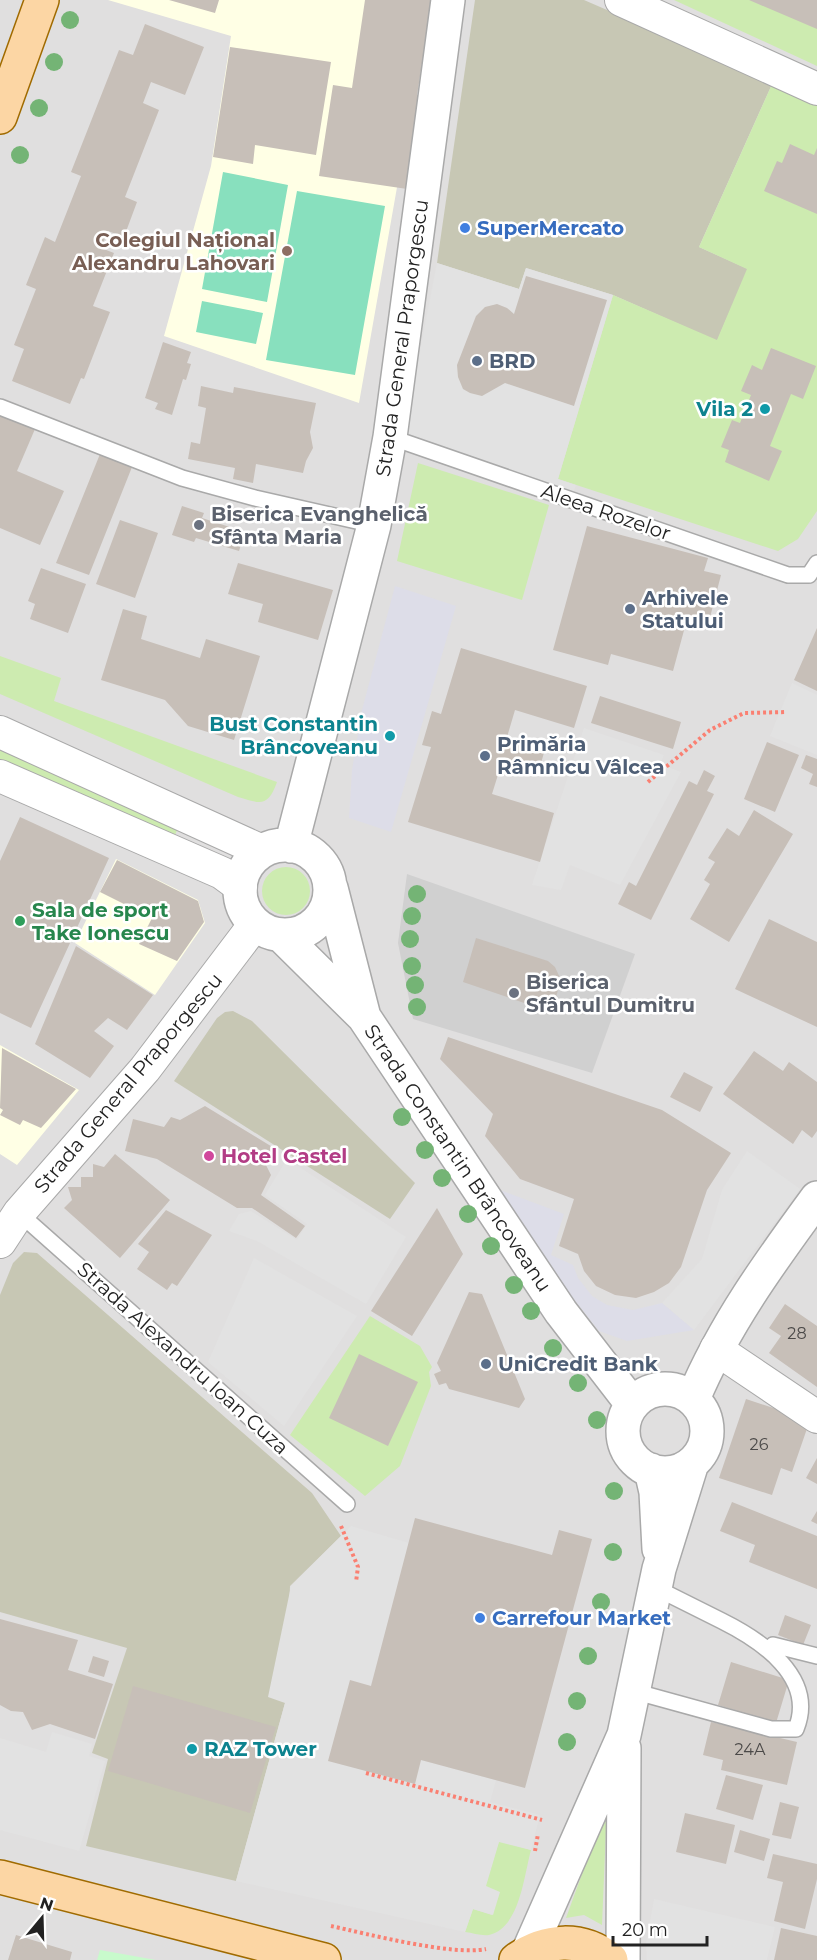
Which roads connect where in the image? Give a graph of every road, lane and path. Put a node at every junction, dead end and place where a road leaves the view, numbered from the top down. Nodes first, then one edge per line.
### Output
1 (42, 0) edge
2 (448, 0) edge
3 (621, 0) edge
4 (817, 89) edge
5 (0, 117) edge
6 (0, 407) edge
7 (390, 437) junction
8 (374, 525) junction
9 (817, 563) edge
10 (787, 712) dead end
11 (0, 732) edge
12 (0, 776) edge
13 (648, 782) dead end
14 (277, 848) junction
15 (241, 887) junction
16 (331, 888) junction
17 (269, 930) junction
18 (364, 1017) junction
19 (817, 1198) edge
20 (19, 1213) junction
21 (0, 1242) edge
22 (716, 1350) junction
23 (693, 1399) junction
24 (632, 1404) junction
25 (817, 1417) edge
26 (692, 1463) junction
27 (651, 1470) junction
28 (347, 1504) dead end
29 (339, 1521) dead end
30 (657, 1578) junction
31 (356, 1582) dead end
32 (767, 1643) junction
33 (817, 1656) edge
34 (633, 1691) junction
35 (624, 1735) junction
36 (366, 1773) dead end
37 (542, 1820) dead end
38 (538, 1834) dead end
39 (535, 1853) dead end
40 (0, 1877) edge
41 (328, 1925) dead end
42 (513, 1952) edge
43 (324, 1960) edge
44 (611, 1960) edge
45 (623, 1960) edge

1 - 5 main road
2 - 7 street, Strada General Praporgescu
3 - 4 street
6 - 8 lane
7 - 8 street, Strada General Praporgescu
7 - 9 lane, Aleea Rozelor
8 - 14 street, Strada General Praporgescu
10 - 13 path
11 - 14 street
12 - 15 street
14 - 15 street
14 - 16 street
15 - 17 street
16 - 17 street
16 - 18 street, Strada Constantin Brâncoveanu
17 - 18 street
17 - 20 street, Strada General Praporgescu
18 - 24 street, Strada Constantin Brâncoveanu
19 - 22 street
20 - 21 street, Strada General Praporgescu
20 - 28 lane, Strada Alexandru Ioan Cuza
22 - 23 street
22 - 25 street
23 - 24 street
23 - 26 street
24 - 27 street
26 - 27 street
26 - 30 street
27 - 30 street
29 - 31 path
30 - 32 lane
30 - 34 street
32 - 33 lane
32 - 34 lane
34 - 35 street
35 - 42 street
35 - 45 street
36 - 37 path
38 - 39 path
40 - 43 main road
41 - 42 path
42 - 44 main road

